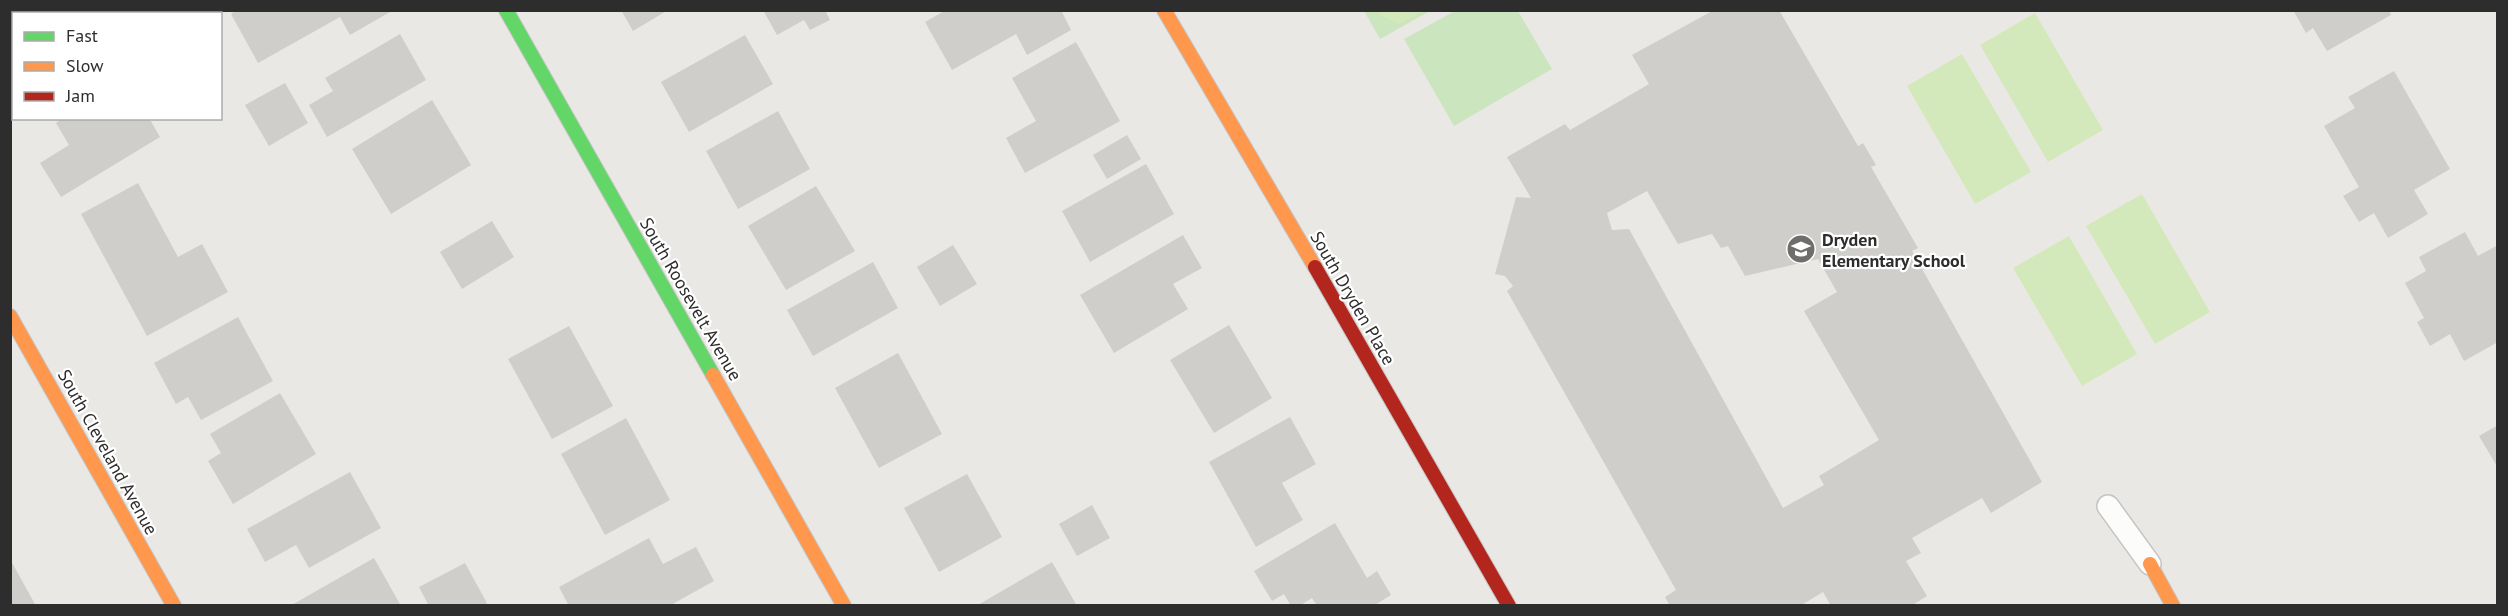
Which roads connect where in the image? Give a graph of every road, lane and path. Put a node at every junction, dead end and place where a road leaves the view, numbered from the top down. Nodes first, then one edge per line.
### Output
1 (506, 10) edge
2 (1164, 10) edge
3 (10, 316) edge
4 (2108, 506) dead end
5 (2150, 564) joint
6 (174, 606) edge
7 (844, 606) edge
8 (1509, 606) edge
9 (2173, 606) edge

1 - 7 street, South Roosevelt Avenue
2 - 8 street, South Dryden Place
3 - 6 street, South Cleveland Avenue
4 - 5 lane
5 - 9 street

